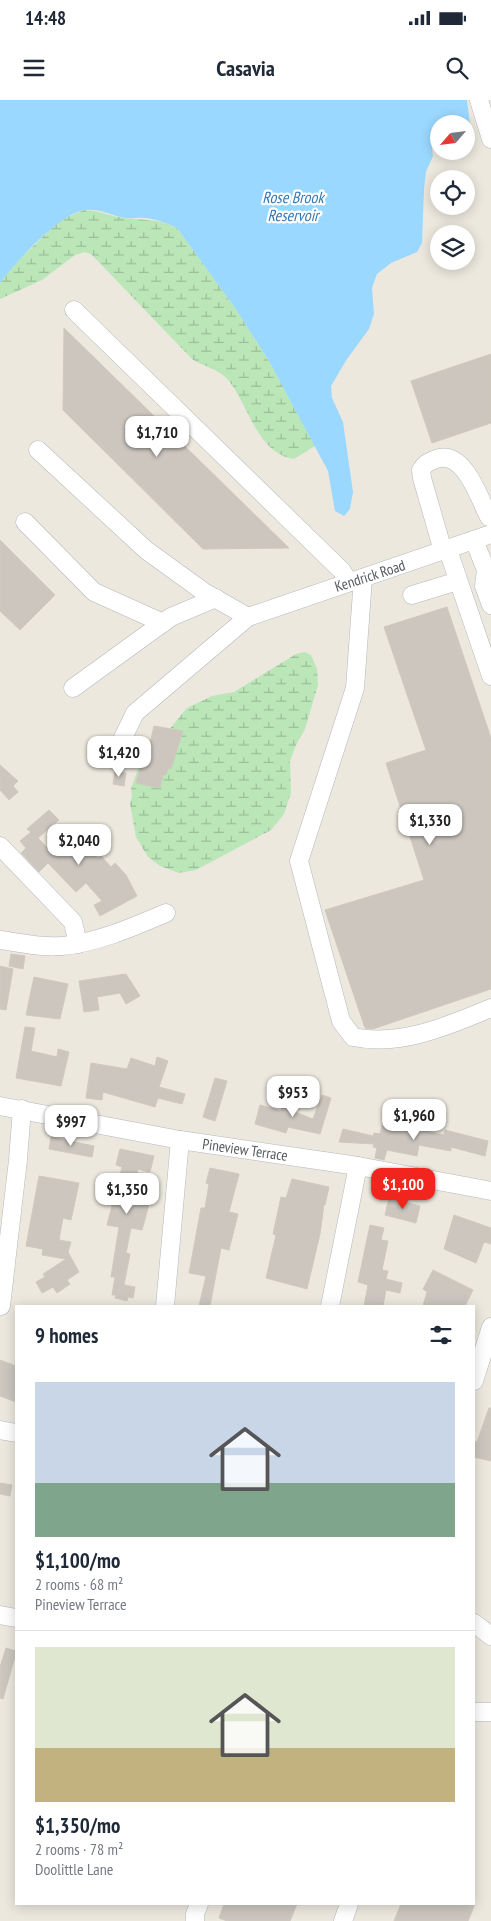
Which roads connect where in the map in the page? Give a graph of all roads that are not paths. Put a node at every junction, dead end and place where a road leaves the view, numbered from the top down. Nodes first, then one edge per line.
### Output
1 (479, 100) edge
2 (491, 139) edge
3 (74, 310) dead end
4 (38, 450) dead end
5 (25, 522) dead end
6 (490, 522) edge
7 (474, 540) junction
8 (446, 551) junction
9 (356, 580) junction
10 (458, 581) junction
11 (488, 585) edge
12 (412, 596) dead end
13 (216, 598) junction
14 (491, 605) edge
15 (248, 617) junction
16 (163, 623) junction
17 (491, 676) edge
18 (73, 688) dead end
19 (120, 746) dead end
20 (0, 846) edge
21 (166, 913) dead end
22 (0, 940) edge
23 (78, 944) junction
24 (491, 1008) edge
25 (0, 1106) edge
26 (22, 1109) junction
27 (180, 1140) junction
28 (358, 1166) junction
29 (491, 1191) edge
30 (165, 1305) edge
31 (330, 1305) edge
32 (1, 1306) dead end
33 (491, 1327) edge
34 (475, 1378) edge
35 (0, 1430) edge
36 (15, 1433) edge
37 (0, 1615) edge
38 (15, 1618) edge
39 (475, 1624) edge
40 (491, 1636) edge
41 (475, 1712) edge
42 (491, 1712) edge
43 (199, 1905) edge
44 (349, 1905) edge
45 (195, 1921) edge
46 (342, 1921) edge

1 - 2 street
3 - 9 street
4 - 13 street
5 - 16 street
6 - 7 street, Kendrick Road
6 - 8 street
7 - 8 street, Kendrick Road
7 - 11 street
8 - 9 street, Kendrick Road
8 - 10 street
9 - 15 street, Kendrick Road
9 - 24 street
10 - 12 street
10 - 17 street
11 - 14 street
13 - 15 street
13 - 16 street
15 - 19 street
16 - 18 street
20 - 23 street
21 - 23 street
22 - 23 street
25 - 26 street, Pineview Terrace
26 - 27 street, Pineview Terrace
26 - 32 street
27 - 28 street, Pineview Terrace
27 - 30 street
28 - 29 street, Pineview Terrace
28 - 31 street
33 - 34 street
35 - 36 street
37 - 38 street
39 - 40 street
41 - 42 street
43 - 45 street
44 - 46 street

